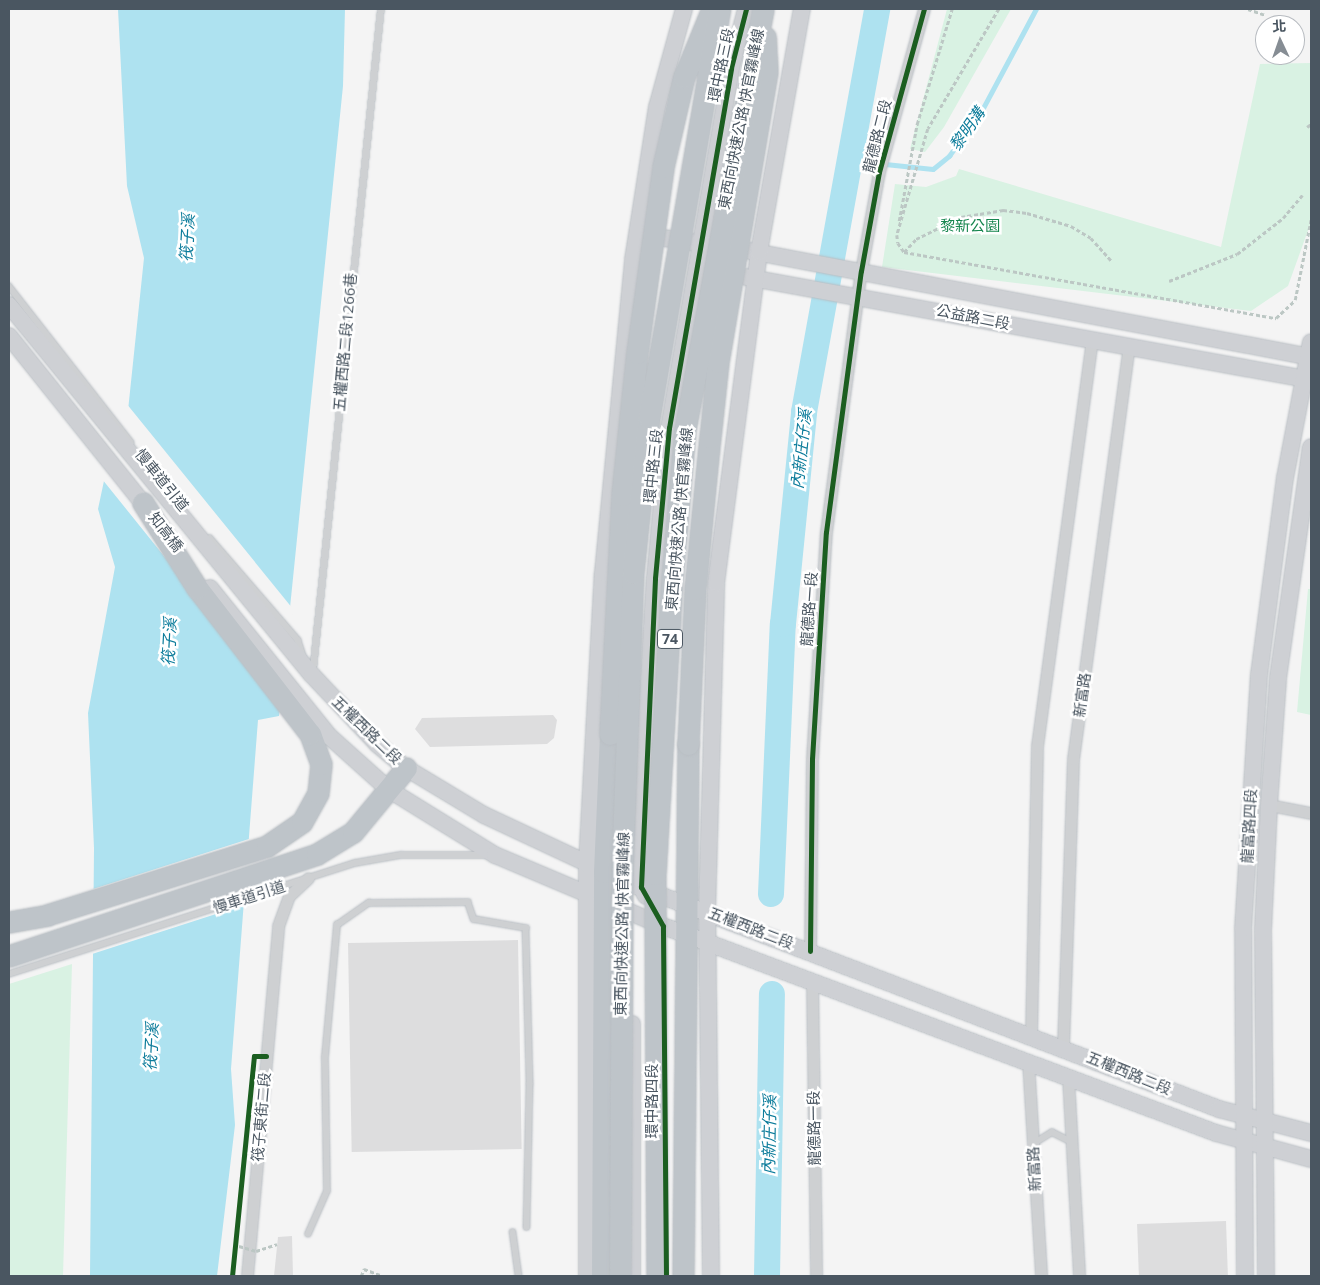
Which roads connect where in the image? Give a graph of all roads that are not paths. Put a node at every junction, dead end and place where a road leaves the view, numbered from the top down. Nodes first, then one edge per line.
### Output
1 (381, 9) edge
2 (684, 9) edge
3 (712, 9) edge
4 (720, 9) edge
5 (737, 9) edge
6 (746, 9) edge
7 (763, 9) edge
8 (802, 9) edge
9 (924, 9) edge
10 (637, 234) junction
11 (695, 242) junction
12 (759, 252) junction
13 (633, 260) junction
14 (690, 268) junction
15 (861, 271) junction
16 (755, 279) junction
17 (9, 286) edge
18 (858, 296) junction
19 (9, 305) edge
20 (9, 336) edge
21 (1092, 340) junction
22 (1129, 346) junction
23 (52, 351) junction
24 (1310, 352) edge
25 (1307, 380) edge
26 (1311, 447) edge
27 (143, 503) junction
28 (296, 657) joint
29 (312, 675) junction
30 (297, 698) joint
31 (406, 768) junction
32 (388, 789) junction
33 (1269, 805) junction
34 (1311, 813) edge
35 (495, 855) junction
36 (596, 868) junction
37 (308, 878) junction
38 (636, 885) junction
39 (596, 898) junction
40 (697, 909) junction
41 (631, 912) junction
42 (9, 922) edge
43 (663, 926) junction
44 (686, 934) junction
45 (707, 940) junction
46 (810, 951) junction
47 (9, 956) edge
48 (9, 974) edge
49 (812, 980) junction
50 (1031, 1034) junction
51 (1063, 1046) junction
52 (1028, 1061) junction
53 (1068, 1077) junction
54 (1242, 1115) junction
55 (1262, 1119) junction
56 (1311, 1133) edge
57 (1242, 1140) junction
58 (1072, 1142) junction
59 (1033, 1144) junction
60 (1263, 1145) junction
61 (1311, 1159) edge
62 (527, 1227) dead end
63 (513, 1232) dead end
64 (308, 1234) dead end
65 (247, 1276) edge
66 (518, 1276) edge
67 (588, 1276) edge
68 (602, 1276) edge
69 (620, 1276) edge
70 (632, 1276) edge
71 (657, 1276) edge
72 (666, 1276) edge
73 (683, 1276) edge
74 (711, 1276) edge
75 (816, 1276) edge
76 (1041, 1276) edge
77 (1079, 1276) edge
78 (1245, 1276) edge
79 (1266, 1276) edge

1 - 29 lane, 五權西路二段1266巷
2 - 10 street
3 - 36 highway, bridge
4 - 69 highway, 東西向快速公路 快官霧峰線, bridge
5 - 11 street, 環中路三段
6 - 11 street, 環中路三段
7 - 40 highway, bridge
7 - 71 highway, 東西向快速公路 快官霧峰線 / 74, bridge
8 - 12 street
9 - 15 street, 龍德路二段
10 - 11 street, 公益路二段
10 - 13 street
11 - 12 street, 公益路二段
11 - 14 street, 環中路三段
12 - 15 street, 公益路二段
12 - 16 street
13 - 14 street, 公益路二段
13 - 36 street
14 - 16 street, 公益路二段
14 - 38 street, 環中路三段
15 - 18 street, 龍德路一段
15 - 24 street, 公益路二段
16 - 18 street, 公益路二段
16 - 40 street
17 - 23 lane, 慢車道引道
18 - 21 street, 公益路二段
18 - 46 street, 龍德路一段
19 - 23 street
20 - 27 street, 知高橋
21 - 22 street, 公益路二段
21 - 50 street
22 - 25 street, 公益路二段
22 - 51 street, 新富路
23 - 28 street, 知高橋
23 - 29 lane, 慢車道引道
24 - 25 street, 龍富路四段
25 - 54 street, 龍富路四段
26 - 33 street, 龍富路四段
27 - 30 street, 知高橋
27 - 42 highway
28 - 29 street, 五權西路二段
29 - 31 street, 五權西路二段
30 - 32 street, 五權西路二段
31 - 32 highway
31 - 36 street, 五權西路二段
32 - 35 street, 五權西路二段
32 - 47 highway
33 - 34 street
33 - 55 street, 龍富路四段
35 - 37 lane, 慢車道引道
35 - 39 street, 五權西路二段
36 - 38 street, 五權西路二段
36 - 39 highway
37 - 48 lane, 慢車道引道
37 - 65 street, 筏子東街二段
38 - 40 street, 五權西路二段
38 - 41 street, 環中路三段
38 - 43 street
39 - 41 street, 五權西路二段
39 - 67 street
39 - 68 highway
40 - 44 highway
40 - 45 street
40 - 46 street, 五權西路二段
41 - 43 street, 五權西路二段
41 - 70 street, 環中路四段
43 - 44 street, 五權西路二段
43 - 72 street, 環中路四段
44 - 45 street, 五權西路二段
44 - 73 highway
45 - 49 street, 五權西路二段
45 - 74 street
46 - 50 street, 五權西路二段
49 - 52 street, 五權西路二段
49 - 75 street, 龍德路一段
50 - 51 street, 五權西路二段
51 - 54 street, 五權西路二段
52 - 53 street, 五權西路二段
52 - 59 street, 新富路
53 - 57 street, 五權西路二段
53 - 58 street
54 - 55 street, 五權西路二段
54 - 57 street, 龍富路四段
55 - 56 street, 五權西路二段
55 - 60 street, 龍富路四段
57 - 60 street, 五權西路二段
57 - 78 street, 龍富路四段
58 - 59 lane
58 - 77 street
59 - 76 street, 新富路
60 - 61 street, 五權西路二段
60 - 79 street, 龍富路四段
62 - 64 lane
63 - 66 lane

